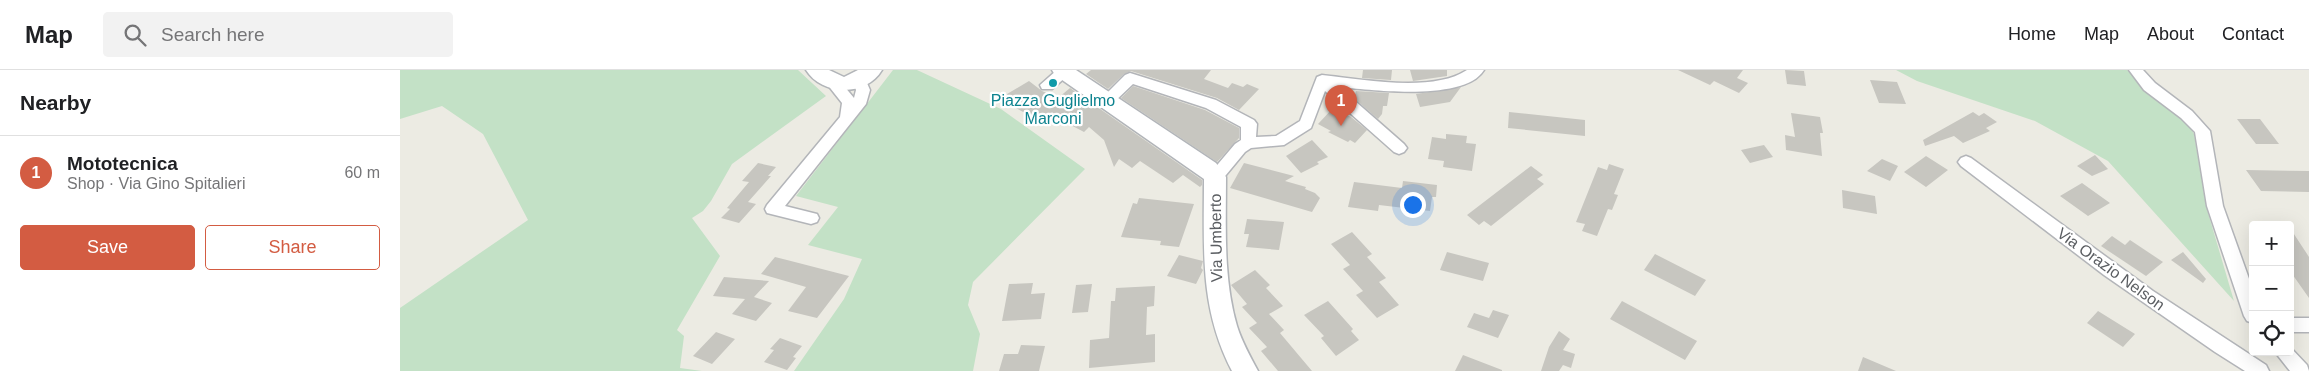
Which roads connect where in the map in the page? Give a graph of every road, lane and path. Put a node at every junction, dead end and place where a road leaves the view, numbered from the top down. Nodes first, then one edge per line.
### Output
1 (816, 70) edge
2 (1478, 70) edge
3 (2136, 70) edge
4 (1068, 73) edge
5 (1132, 74) edge
6 (866, 75) edge
7 (1322, 80) junction
8 (834, 84) junction
9 (1048, 85) dead end
10 (1106, 101) junction
11 (847, 119) junction
12 (1248, 143) junction
13 (1399, 148) dead end
14 (1966, 162) dead end
15 (1215, 177) junction
16 (811, 218) dead end
17 (2251, 311) edge
18 (2294, 325) edge
19 (2309, 325) edge
20 (2288, 356) edge
21 (1245, 371) edge
22 (2260, 371) edge
23 (2301, 371) edge

1 - 8 main road
2 - 7 street
3 - 17 street
4 - 9 street
4 - 10 main road, Via Umberto
5 - 10 street
5 - 12 street
6 - 8 main road
6 - 11 street
7 - 12 street
7 - 13 street
8 - 11 street
10 - 15 main road, Via Umberto
11 - 16 street
12 - 15 street
14 - 22 street, Via Orazio Nelson
15 - 21 main road, Via Umberto
18 - 19 street
20 - 23 street

